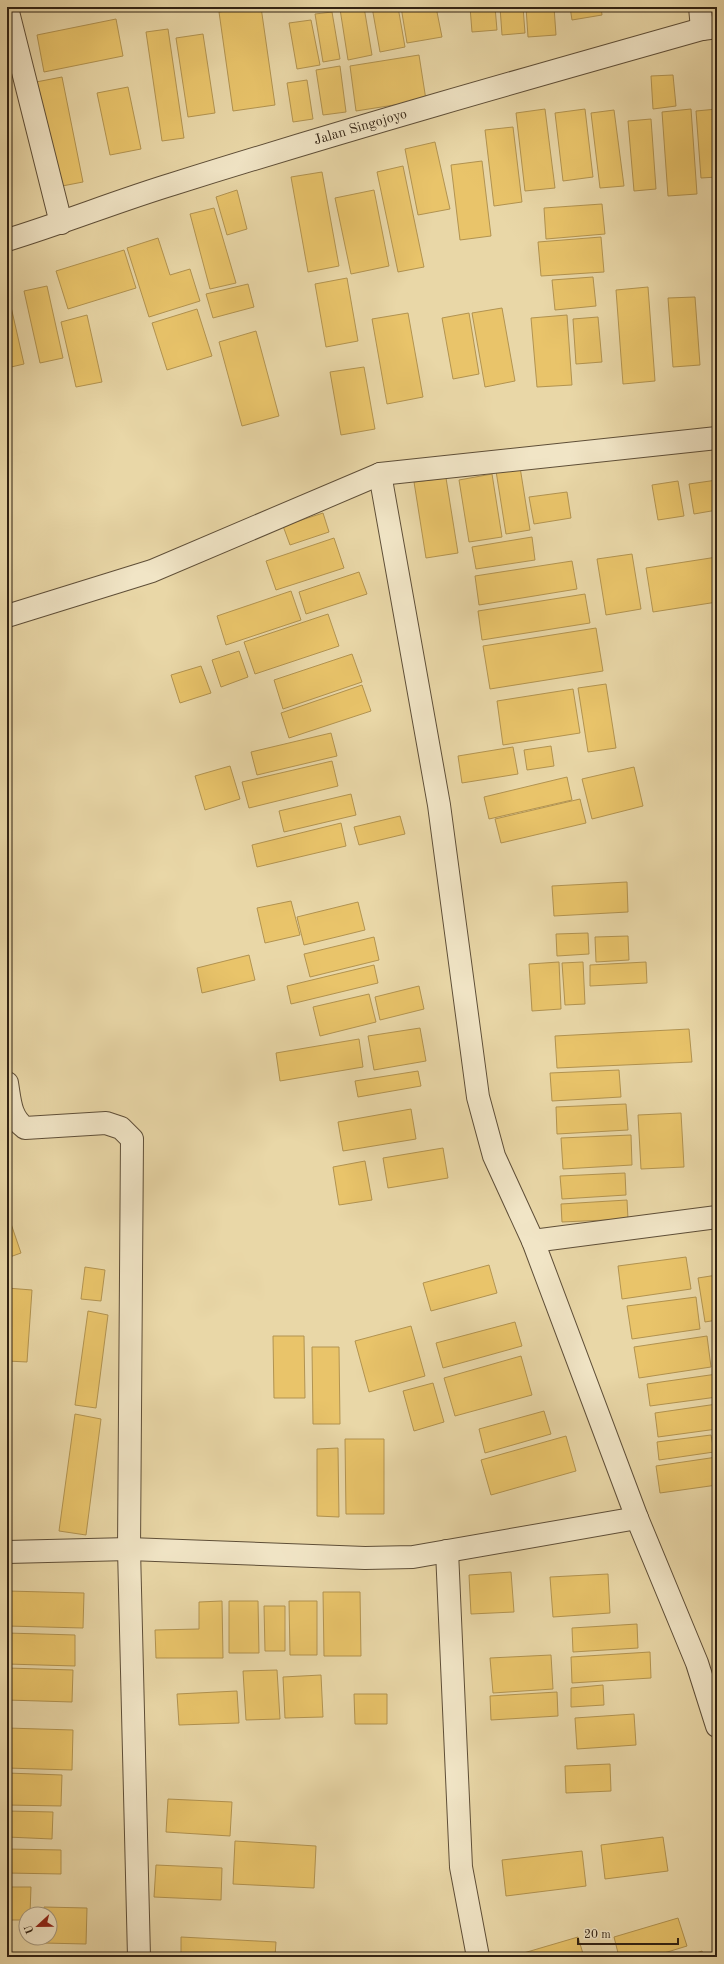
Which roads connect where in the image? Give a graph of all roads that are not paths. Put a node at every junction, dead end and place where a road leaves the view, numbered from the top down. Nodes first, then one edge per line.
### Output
1 (700, 7) edge
2 (7, 8) edge
3 (710, 28) edge
4 (61, 223) junction
5 (7, 240) edge
6 (717, 438) edge
7 (380, 474) junction
8 (7, 616) edge
9 (7, 1083) edge
10 (717, 1217) edge
11 (533, 1241) junction
12 (637, 1518) junction
13 (129, 1549) junction
14 (447, 1551) junction
15 (7, 1552) edge
16 (717, 1726) edge
17 (139, 1957) edge
18 (478, 1957) edge

1 - 3 street
2 - 4 street
3 - 4 street, Jalan Singojoyo
4 - 5 street, Jalan Singojoyo
6 - 7 street
7 - 8 street
7 - 11 street
9 - 13 street
10 - 11 street
11 - 12 street
12 - 14 street
12 - 16 street
13 - 14 street
13 - 15 street
13 - 17 street
14 - 18 street

